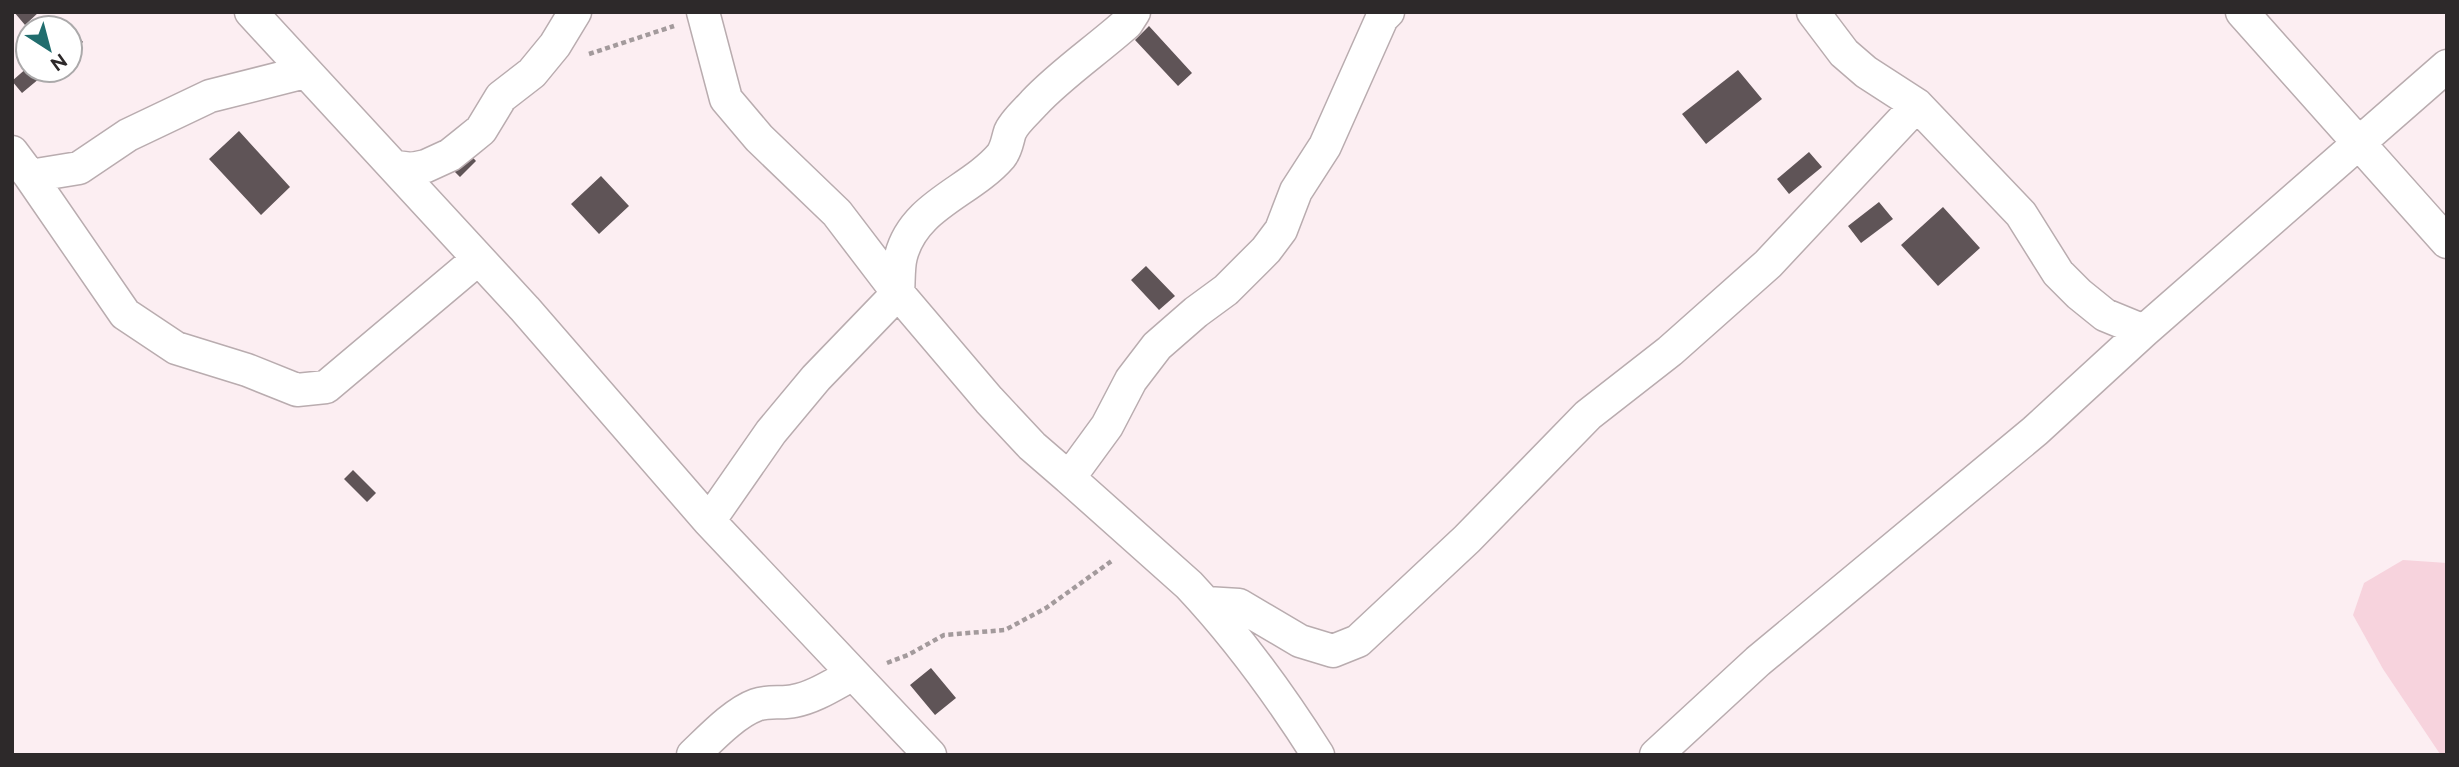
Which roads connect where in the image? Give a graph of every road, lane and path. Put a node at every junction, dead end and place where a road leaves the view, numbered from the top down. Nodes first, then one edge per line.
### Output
1 (251, 12) edge
2 (575, 12) edge
3 (1134, 12) edge
4 (1388, 12) edge
5 (1813, 12) edge
6 (2242, 12) edge
7 (703, 14) edge
8 (585, 56) dead end
9 (2447, 66) edge
10 (305, 72) junction
11 (1917, 105) junction
12 (2359, 144) junction
13 (21, 164) edge
14 (396, 167) junction
15 (2447, 242) edge
16 (478, 259) junction
17 (898, 293) junction
18 (2144, 331) junction
19 (1069, 478) junction
20 (709, 521) junction
21 (1144, 545) junction
22 (1206, 603) junction
23 (853, 674) junction
24 (1664, 752) edge
25 (693, 755) edge
26 (930, 755) edge
27 (1318, 755) edge

1 - 10 street
2 - 14 street
3 - 17 street
4 - 19 street
5 - 11 street
6 - 12 street
7 - 8 path
7 - 17 street
9 - 12 street
10 - 13 street
10 - 14 street
11 - 18 street
11 - 22 street
12 - 15 street
12 - 18 street
13 - 16 street
14 - 16 street
16 - 20 street
17 - 19 street
17 - 20 street
18 - 24 street
19 - 21 street
20 - 23 street
21 - 22 street
21 - 23 path
22 - 27 street
23 - 25 street
23 - 26 street

